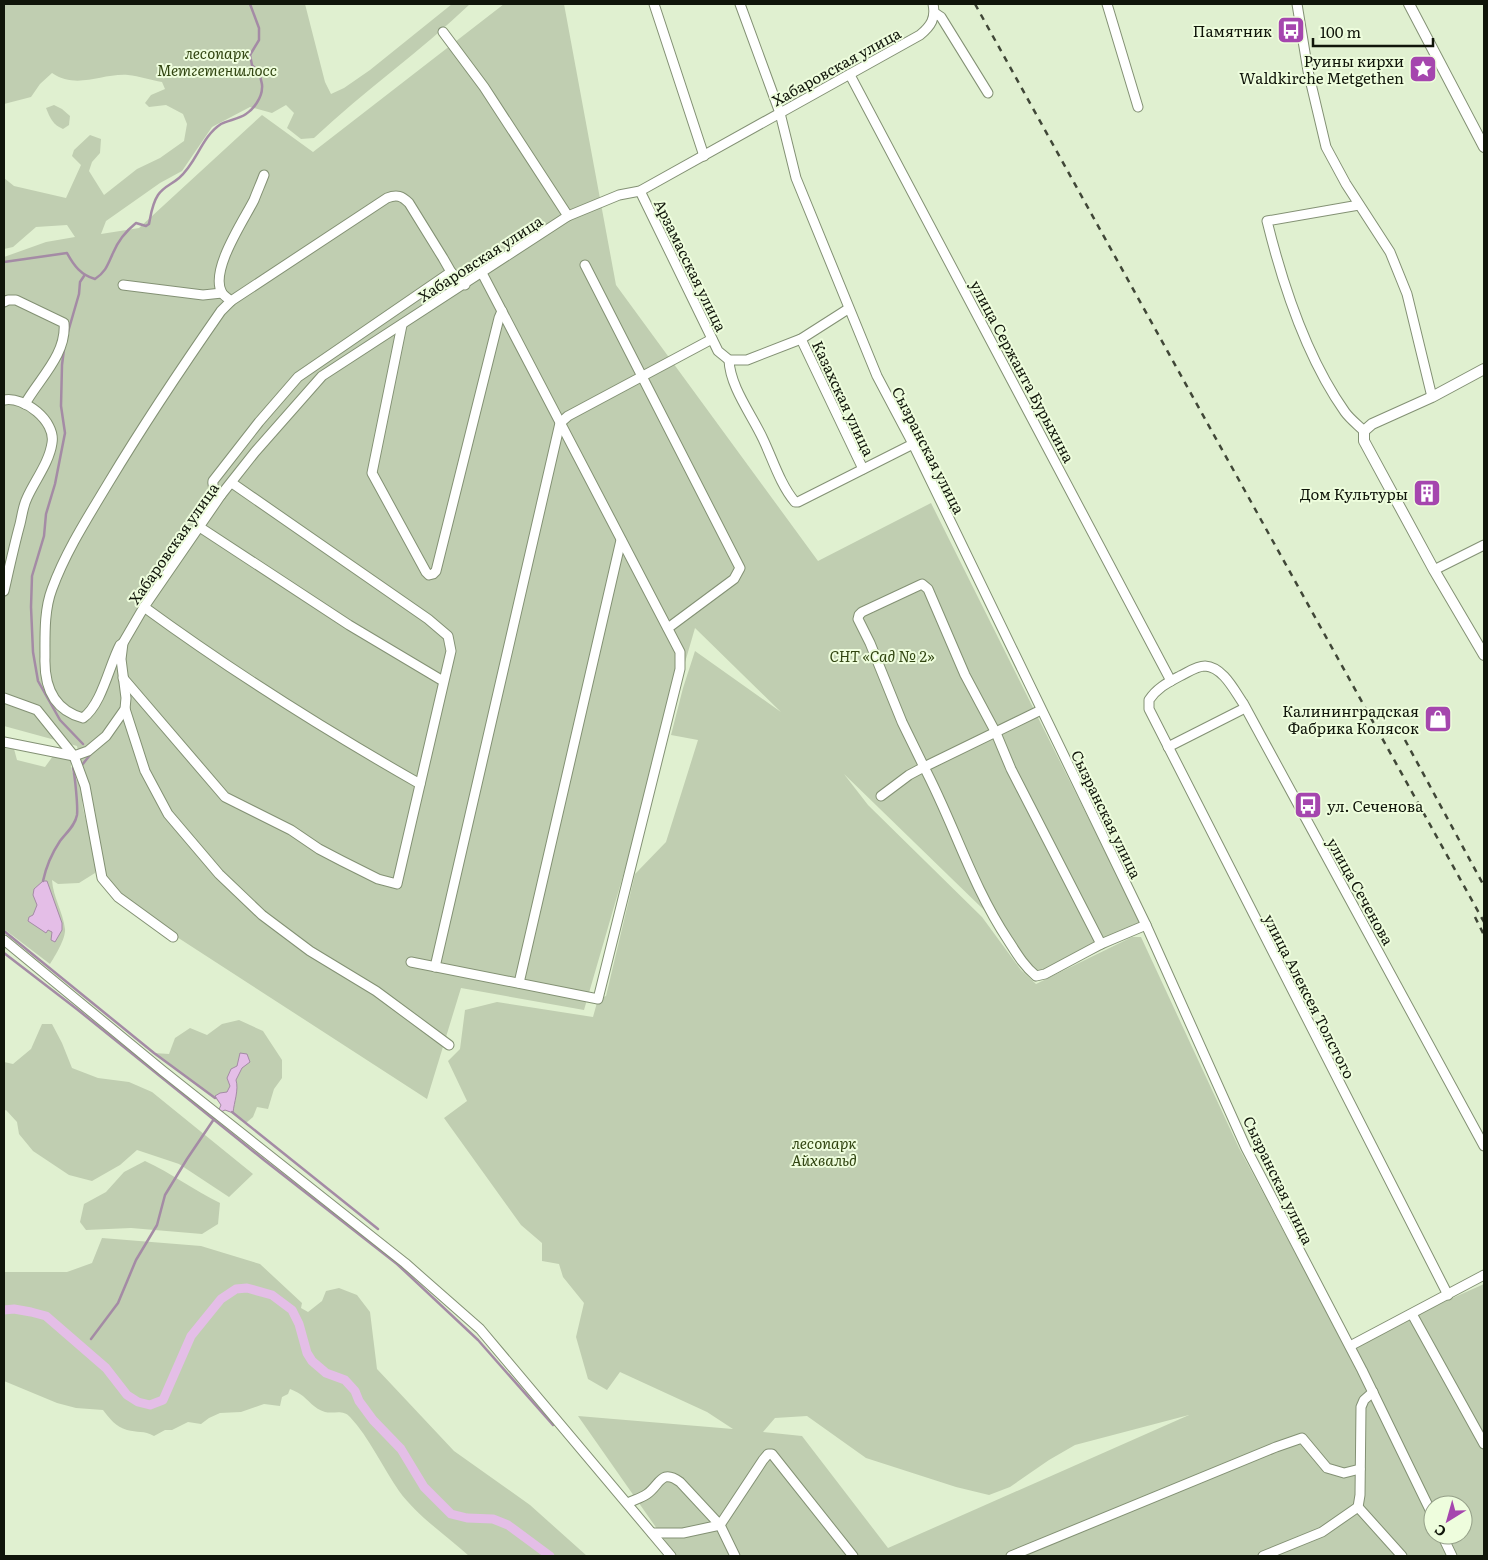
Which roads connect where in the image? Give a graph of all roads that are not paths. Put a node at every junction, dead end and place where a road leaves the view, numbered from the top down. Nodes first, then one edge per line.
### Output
1 (654, 4) edge
2 (740, 4) edge
3 (1107, 4) edge
4 (1297, 4) edge
5 (1409, 4) edge
6 (934, 8) edge
7 (443, 32) dead end
8 (850, 74) junction
9 (988, 93) dead end
10 (1138, 107) dead end
11 (780, 114) junction
12 (1484, 147) edge
13 (704, 156) junction
14 (264, 175) dead end
15 (640, 191) junction
16 (1359, 205) junction
17 (568, 216) junction
18 (585, 266) dead end
19 (451, 272) junction
20 (482, 274) junction
21 (465, 284) junction
22 (123, 285) dead end
23 (222, 293) junction
24 (231, 301) junction
25 (4, 302) edge
26 (848, 310) junction
27 (502, 311) junction
28 (402, 325) junction
29 (712, 339) junction
30 (801, 339) junction
31 (729, 360) junction
32 (1484, 368) edge
33 (642, 377) junction
34 (1432, 397) junction
35 (4, 400) edge
36 (25, 404) junction
37 (560, 423) junction
38 (1364, 431) junction
39 (913, 444) junction
40 (863, 469) junction
41 (232, 483) junction
42 (221, 495) junction
43 (200, 528) junction
44 (621, 540) junction
45 (1484, 545) edge
46 (1434, 570) junction
47 (4, 592) edge
48 (144, 607) junction
49 (668, 628) junction
50 (123, 643) junction
51 (1484, 655) edge
52 (122, 678) junction
53 (443, 681) junction
54 (1171, 681) junction
55 (4, 698) edge
56 (1245, 708) junction
57 (125, 709) junction
58 (1150, 709) joint
59 (1041, 710) junction
60 (996, 733) junction
61 (4, 742) edge
62 (1168, 747) junction
63 (74, 756) junction
64 (924, 767) junction
65 (420, 784) junction
66 (881, 796) dead end
67 (1146, 925) junction
68 (173, 937) dead end
69 (4, 940) edge
70 (1101, 944) junction
71 (411, 962) dead end
72 (435, 967) junction
73 (519, 983) junction
74 (449, 1045) dead end
75 (1484, 1146) edge
76 (1484, 1275) edge
77 (1448, 1295) junction
78 (1412, 1314) junction
79 (1350, 1346) junction
80 (1373, 1392) junction
81 (1484, 1444) edge
82 (1360, 1469) junction
83 (1423, 1495) edge
84 (628, 1503) junction
85 (1358, 1507) junction
86 (720, 1525) junction
87 (652, 1533) junction
88 (672, 1556) edge
89 (735, 1556) edge
90 (852, 1556) edge
91 (1011, 1556) edge
92 (1262, 1556) edge
93 (1402, 1556) edge

1 - 13 street
2 - 11 street, Сызранская улица
3 - 10 street
4 - 16 street
5 - 12 main road
6 - 8 street, Хабаровская улица
6 - 9 street
7 - 17 street
8 - 11 street, Хабаровская улица
8 - 54 street, улица Сержанта Бурыхина
11 - 13 street, Хабаровская улица
11 - 26 street, Сызранская улица
13 - 15 street, Хабаровская улица
14 - 23 street
15 - 17 street, Хабаровская улица
15 - 29 street, Арзамасская улица
16 - 34 street
16 - 38 street
17 - 20 street, Хабаровская улица
18 - 33 street
19 - 21 street
19 - 24 street
19 - 42 street
20 - 21 street, Хабаровская улица
20 - 27 street
21 - 28 street, Хабаровская улица
22 - 23 street
23 - 24 street
24 - 50 street, Хабаровская улица
25 - 36 street
26 - 30 street
26 - 39 street, Сызранская улица
27 - 28 street
27 - 37 street
28 - 41 street, Хабаровская улица
29 - 31 street, Арзамасская улица
29 - 33 street
30 - 31 street
30 - 40 street, Казахская улица
31 - 40 street
32 - 34 main road
33 - 37 street
33 - 49 street
34 - 38 main road
35 - 36 street
36 - 47 street
37 - 44 street
37 - 72 street
38 - 46 main road
39 - 40 street
39 - 59 street, Сызранская улица
41 - 42 street, Хабаровская улица
41 - 53 street
42 - 43 street, Хабаровская улица
43 - 48 street, Хабаровская улица
43 - 53 street
44 - 49 street
44 - 73 street
45 - 46 street
46 - 51 main road
48 - 50 street, Хабаровская улица
48 - 65 street
49 - 73 street
50 - 52 street
52 - 57 street
52 - 65 street
53 - 65 street
54 - 56 street, улица Сеченова
54 - 58 street, улица Сеченова
55 - 63 street
56 - 62 street
56 - 75 street, улица Сеченова
57 - 63 street
57 - 74 street
58 - 62 street, улица Алексея Толстого
59 - 60 street
59 - 67 street, Сызранская улица
60 - 64 street
60 - 64 street
60 - 70 street
61 - 63 street
62 - 77 street, улица Алексея Толстого
63 - 68 street
64 - 66 street
64 - 70 street
67 - 70 street
67 - 79 street, Сызранская улица
69 - 84 street
71 - 72 street
72 - 73 street
76 - 77 street
77 - 78 street
78 - 79 street
78 - 81 street
79 - 80 street, Сызранская улица
80 - 82 street
80 - 83 street, Сызранская улица
82 - 85 street
82 - 91 street
84 - 86 street
84 - 87 street
85 - 92 street
85 - 93 street
86 - 87 street
86 - 89 street
86 - 90 street
87 - 88 street

